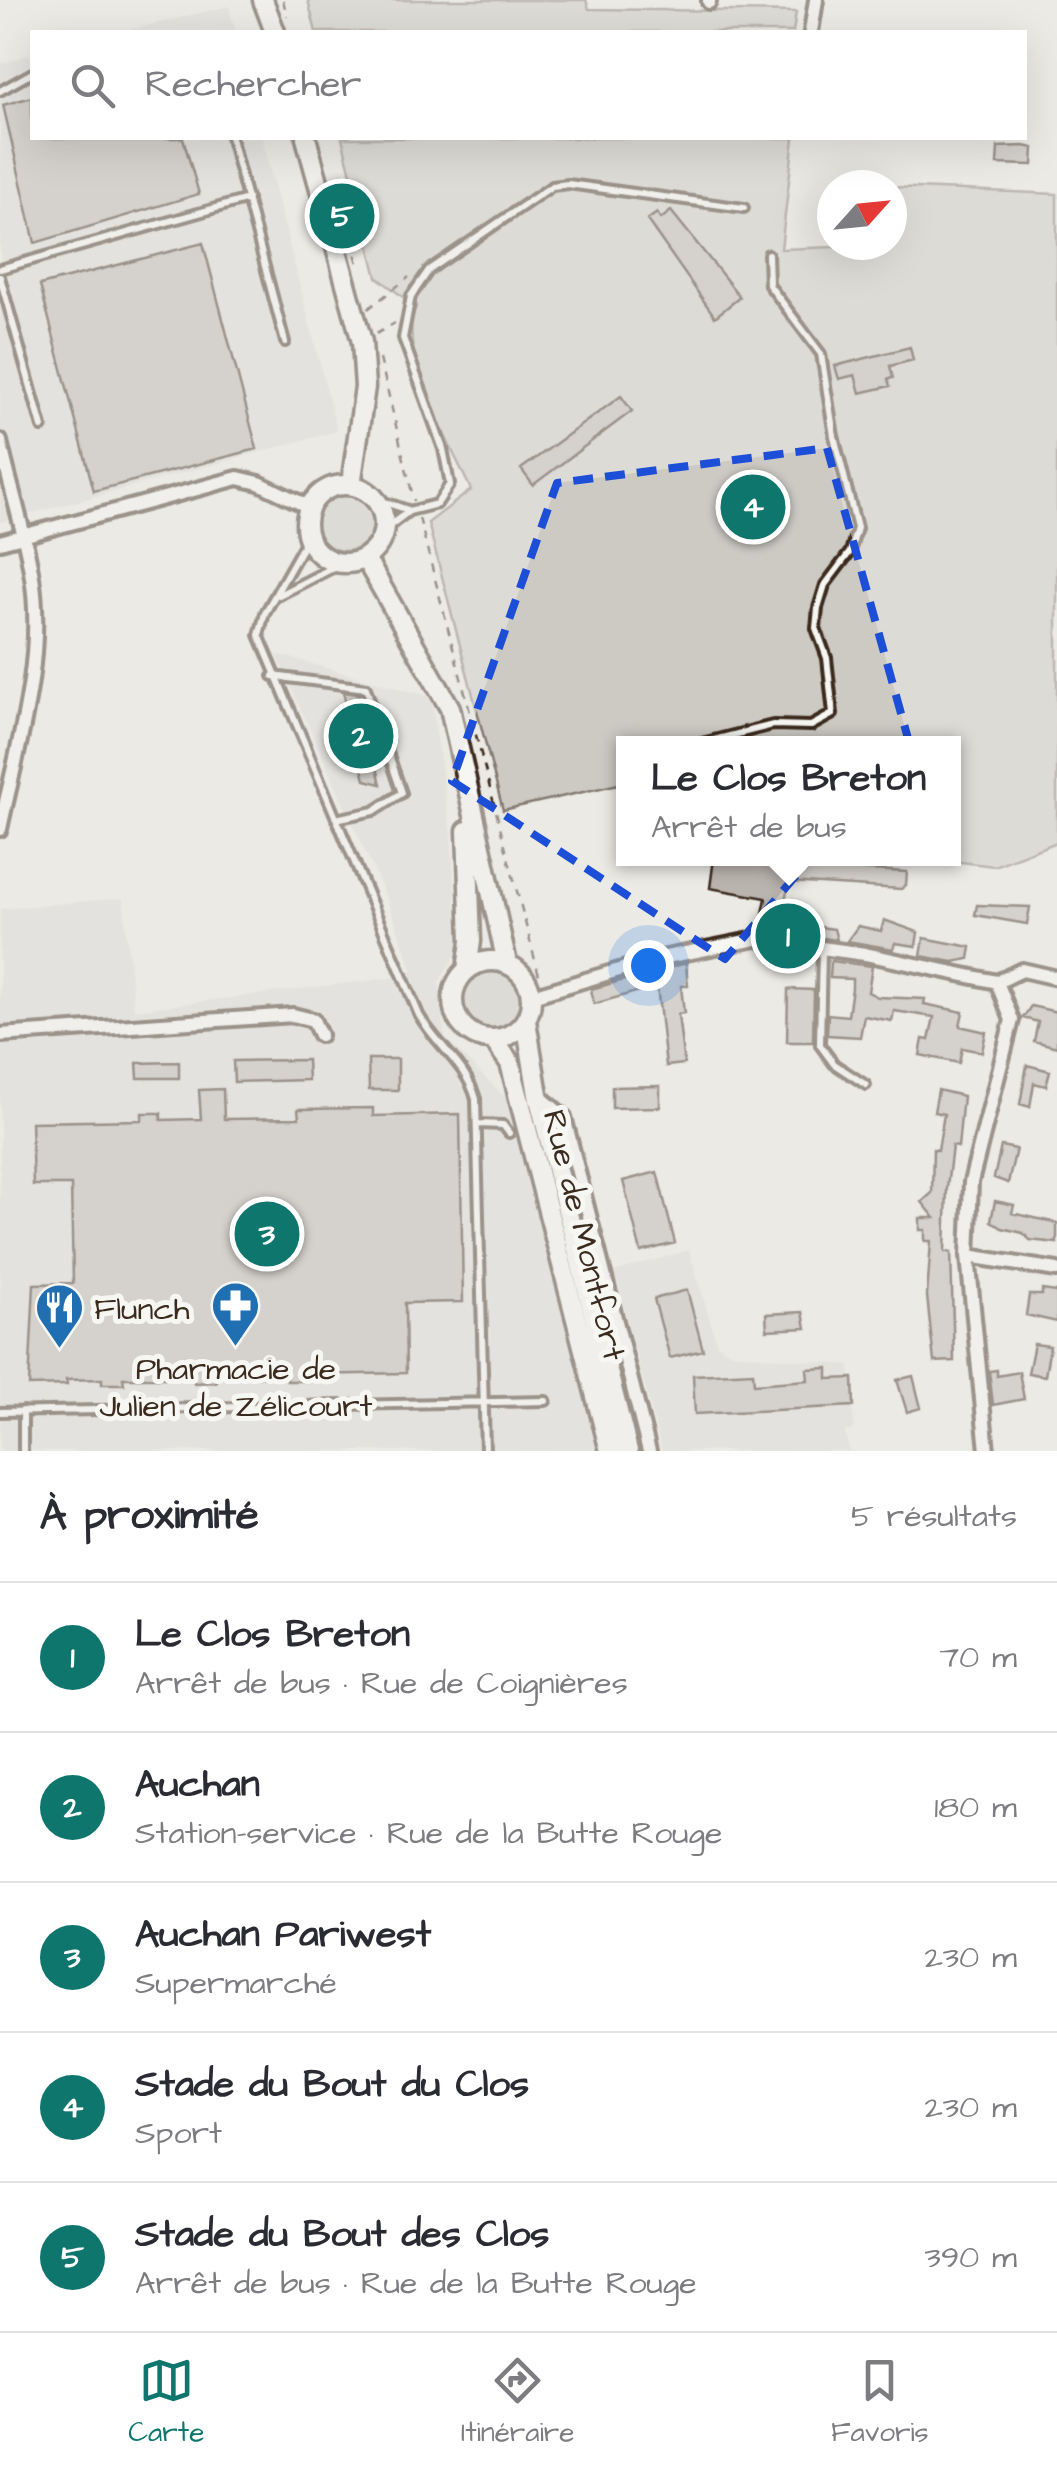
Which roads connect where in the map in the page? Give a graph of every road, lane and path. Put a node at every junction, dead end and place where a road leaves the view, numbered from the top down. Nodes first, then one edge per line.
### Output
1 (263, 0) edge
2 (271, 0) edge
3 (283, 0) edge
4 (816, 0) edge
5 (280, 27) edge
6 (811, 30) edge
7 (30, 74) edge
8 (0, 92) edge
9 (232, 140) edge
10 (307, 140) edge
11 (248, 199) junction
12 (340, 204) dead end
13 (744, 208) dead end
14 (768, 254) dead end
15 (0, 269) edge
16 (360, 270) dead end
17 (0, 277) edge
18 (419, 283) junction
19 (405, 316) junction
20 (285, 342) dead end
21 (378, 353) dead end
22 (42, 427) dead end
23 (0, 442) edge
24 (4, 476) edge
25 (351, 485) junction
26 (376, 500) junction
27 (310, 507) junction
28 (412, 510) junction
29 (384, 530) junction
30 (24, 536) junction
31 (308, 537) junction
32 (0, 542) edge
33 (365, 558) junction
34 (342, 563) junction
35 (278, 596) junction
36 (273, 676) junction
37 (730, 736) edge
38 (465, 780) junction
39 (340, 818) junction
40 (0, 830) edge
41 (822, 948) junction
42 (507, 963) junction
43 (467, 970) junction
44 (1057, 978) edge
45 (997, 982) junction
46 (538, 994) junction
47 (526, 1021) junction
48 (0, 1034) edge
49 (320, 1035) dead end
50 (493, 1039) junction
51 (866, 1085) dead end
52 (538, 1095) junction
53 (479, 1124) junction
54 (510, 1133) dead end
55 (968, 1256) junction
56 (1057, 1270) edge
57 (546, 1401) dead end
58 (484, 1402) junction
59 (23, 1411) junction
60 (0, 1412) edge
61 (23, 1451) edge
62 (485, 1451) edge
63 (610, 1451) edge
64 (628, 1451) edge
65 (649, 1451) edge
66 (987, 1451) edge

1 - 5 street
2 - 5 street
3 - 5 path
4 - 6 street
7 - 8 lane
9 - 11 lane
10 - 25 street
11 - 15 lane
11 - 20 lane
12 - 16 path
13 - 18 lane
14 - 37 lane
17 - 22 lane
18 - 19 lane
18 - 19 path
19 - 28 lane
21 - 28 path
23 - 24 street
24 - 30 street
25 - 26 street
25 - 27 street
26 - 28 lane
26 - 29 street
27 - 30 street
27 - 31 street
28 - 29 lane
28 - 46 path
29 - 33 street
30 - 32 street
30 - 40 street
31 - 34 street
31 - 35 lane
33 - 34 street
33 - 38 street
34 - 35 lane
35 - 36 lane
36 - 39 lane
36 - 39 lane
38 - 42 street
38 - 43 street
39 - 53 lane
41 - 45 street
41 - 46 street
41 - 51 lane
42 - 43 street
42 - 46 street
43 - 50 street
44 - 45 street
45 - 55 street
46 - 47 street
47 - 50 street
47 - 52 street, Rue de Montfort
48 - 49 street
50 - 63 street, Rue de Montfort
52 - 64 street, Rue de Montfort
52 - 65 street, Rue de Montfort
53 - 54 lane
53 - 58 lane
55 - 56 street
55 - 66 street
57 - 58 lane
58 - 59 lane
58 - 62 lane
59 - 60 lane
59 - 61 lane

